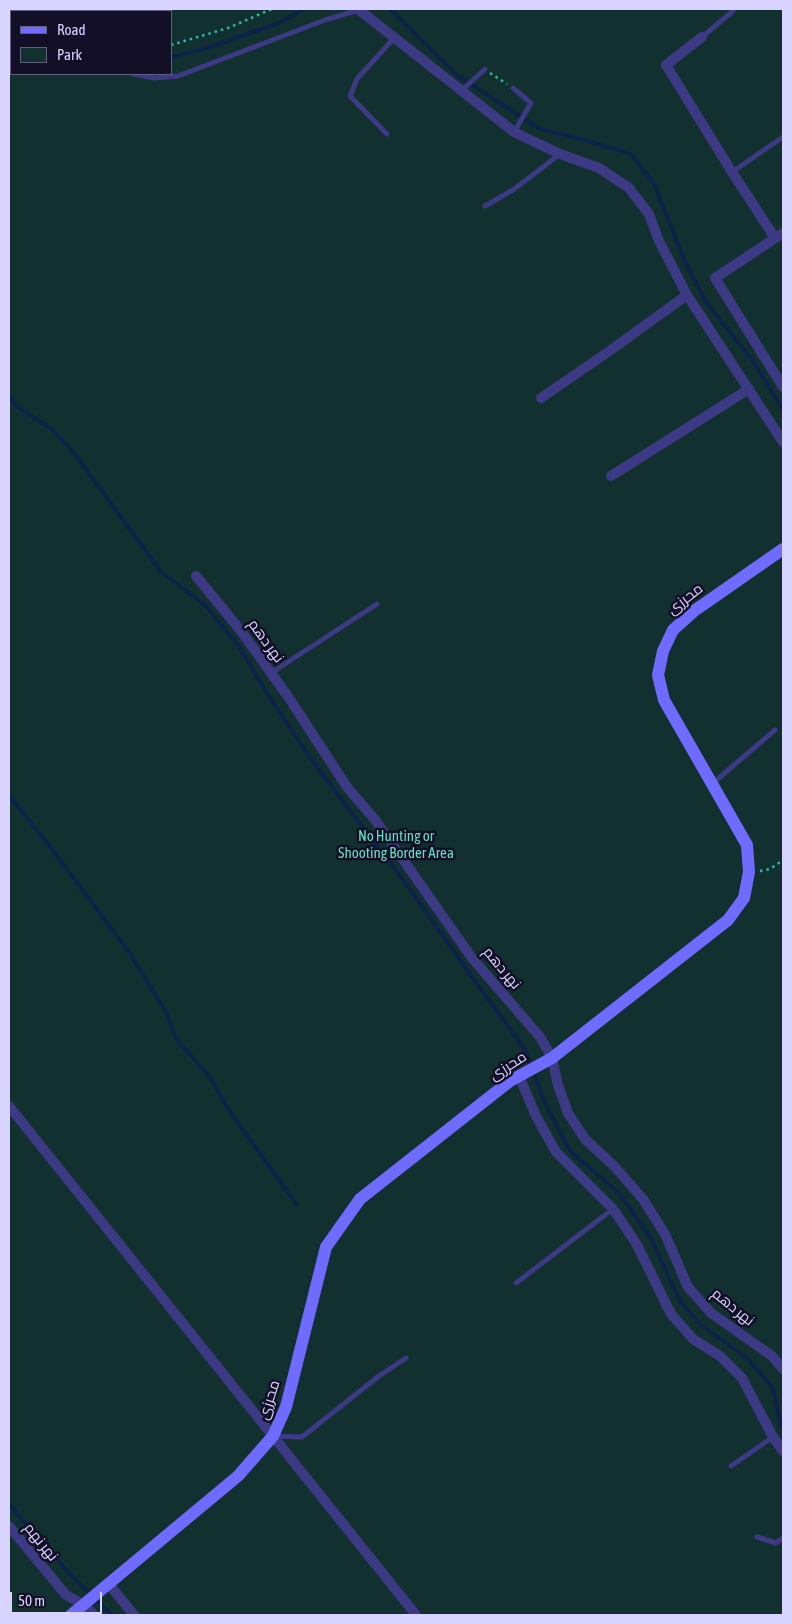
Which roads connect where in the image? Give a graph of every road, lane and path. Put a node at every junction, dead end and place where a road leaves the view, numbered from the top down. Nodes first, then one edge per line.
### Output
1 (272, 9) edge
2 (358, 9) edge
3 (732, 9) edge
4 (702, 37) joint
5 (394, 38) junction
6 (172, 45) edge
7 (485, 69) joint
8 (138, 75) edge
9 (513, 88) joint
10 (463, 89) junction
11 (516, 128) junction
12 (387, 134) dead end
13 (783, 137) edge
14 (560, 154) junction
15 (732, 172) junction
16 (485, 206) dead end
17 (779, 235) edge
18 (687, 295) junction
19 (783, 386) edge
20 (749, 389) junction
21 (540, 398) dead end
22 (783, 442) edge
23 (611, 476) dead end
24 (783, 549) edge
25 (196, 576) dead end
26 (377, 604) dead end
27 (271, 673) junction
28 (775, 730) dead end
29 (713, 783) junction
30 (783, 860) edge
31 (749, 872) junction
32 (548, 1060) junction
33 (522, 1074) junction
34 (9, 1106) edge
35 (613, 1209) junction
36 (516, 1283) dead end
37 (406, 1358) dead end
38 (783, 1369) edge
39 (274, 1436) junction
40 (773, 1437) junction
41 (783, 1451) edge
42 (731, 1466) dead end
43 (9, 1526) edge
44 (757, 1537) dead end
45 (783, 1538) edge
46 (105, 1586) junction
47 (86, 1603) junction
48 (71, 1615) edge
49 (94, 1615) edge
50 (134, 1615) edge
51 (416, 1615) edge

1 - 6 path
2 - 5 street
2 - 8 lane
3 - 4 lane
4 - 15 street
5 - 10 street
5 - 12 lane
7 - 9 path
7 - 10 lane
9 - 11 lane
10 - 11 street
11 - 14 street
13 - 15 lane
14 - 16 lane
14 - 18 street
15 - 17 street
17 - 19 street
18 - 20 street
18 - 21 street
20 - 22 street
20 - 23 street
24 - 29 street, محرزی
25 - 27 street, نهر دهم
26 - 27 lane
27 - 32 street, نهر دهم
28 - 29 lane
29 - 31 street, محرزی
30 - 31 path
31 - 32 street, محرزی
32 - 33 street, محرزی
32 - 38 street, نهر دهم
33 - 35 street
33 - 39 street, محرزی
34 - 39 street
35 - 36 lane
35 - 40 street
37 - 39 lane
39 - 46 street, محرزی
39 - 51 street
40 - 41 street
40 - 42 lane
43 - 47 street, نهر نهم
44 - 45 lane
46 - 47 street, محرزی
46 - 50 street
47 - 48 street, محرزی
47 - 49 street, نهر نهم

